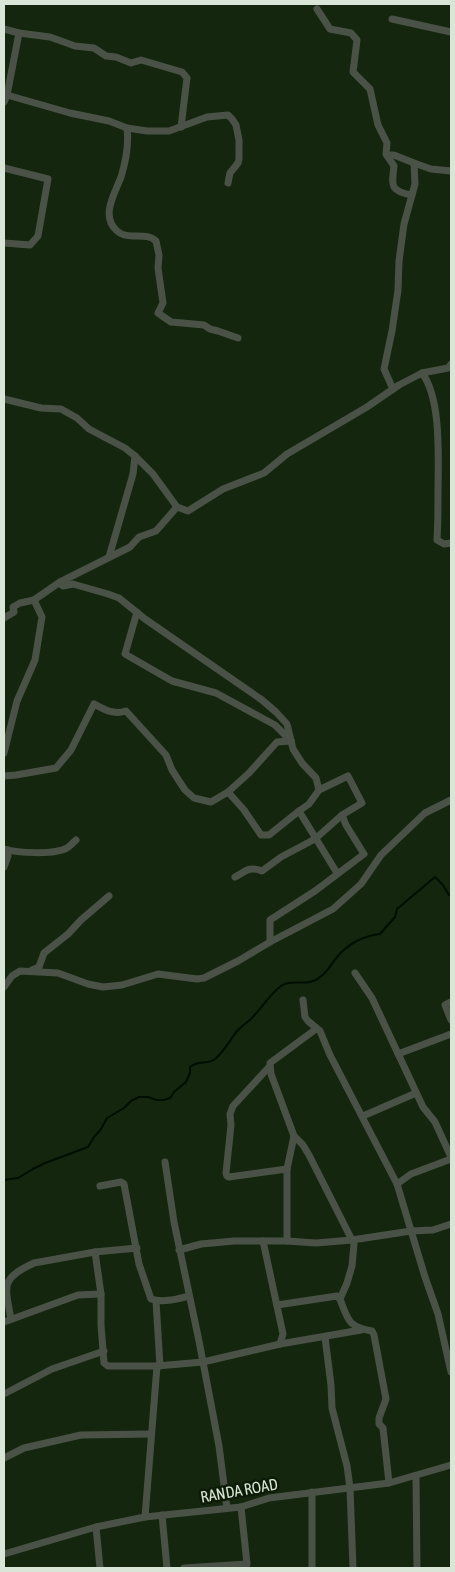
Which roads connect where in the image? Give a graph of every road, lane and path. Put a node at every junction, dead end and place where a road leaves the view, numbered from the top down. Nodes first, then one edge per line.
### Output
1 (317, 9) dead end
2 (392, 19) dead end
3 (4, 29) edge
4 (451, 32) edge
5 (19, 33) junction
6 (5, 99) edge
7 (180, 127) junction
8 (127, 128) junction
9 (387, 155) junction
10 (414, 163) junction
11 (4, 168) edge
12 (451, 171) edge
13 (228, 183) dead end
14 (412, 195) junction
15 (4, 243) edge
16 (238, 338) dead end
17 (451, 364) edge
18 (422, 373) junction
19 (393, 389) junction
20 (4, 399) edge
21 (135, 456) junction
22 (177, 507) junction
23 (451, 543) edge
24 (109, 557) junction
25 (59, 584) junction
26 (34, 600) junction
27 (137, 612) junction
28 (4, 618) edge
29 (291, 741) junction
30 (4, 753) edge
31 (4, 776) edge
32 (319, 790) junction
33 (228, 792) junction
34 (451, 800) edge
35 (299, 811) junction
36 (342, 815) junction
37 (315, 839) junction
38 (76, 840) dead end
39 (6, 849) edge
40 (4, 867) edge
41 (337, 874) junction
42 (235, 878) dead end
43 (109, 896) dead end
44 (270, 942) junction
45 (27, 972) junction
46 (355, 973) dead end
47 (4, 987) edge
48 (303, 1000) dead end
49 (451, 1002) edge
50 (451, 1020) edge
51 (316, 1029) junction
52 (451, 1034) edge
53 (398, 1054) junction
54 (269, 1067) junction
55 (416, 1093) junction
56 (362, 1116) junction
57 (294, 1136) junction
58 (451, 1158) edge
59 (165, 1162) dead end
60 (287, 1169) junction
61 (396, 1184) junction
62 (100, 1186) dead end
63 (451, 1224) edge
64 (411, 1231) junction
65 (263, 1240) junction
66 (352, 1240) junction
67 (286, 1241) junction
68 (137, 1248) junction
69 (179, 1250) junction
70 (95, 1252) junction
71 (101, 1294) junction
72 (189, 1296) junction
73 (340, 1298) junction
74 (156, 1301) junction
75 (277, 1305) junction
76 (12, 1319) junction
77 (4, 1322) edge
78 (361, 1330) junction
79 (325, 1337) junction
80 (280, 1344) junction
81 (104, 1351) junction
82 (203, 1362) junction
83 (158, 1366) junction
84 (451, 1372) edge
85 (4, 1394) edge
86 (151, 1434) junction
87 (4, 1458) edge
88 (451, 1465) edge
89 (416, 1476) junction
90 (389, 1483) junction
91 (350, 1488) junction
92 (312, 1492) junction
93 (241, 1507) junction
94 (227, 1508) junction
95 (162, 1515) junction
96 (145, 1517) junction
97 (96, 1527) junction
98 (4, 1554) edge
99 (100, 1568) edge
100 (167, 1568) edge
101 (184, 1568) edge
102 (312, 1568) edge
103 (353, 1568) edge
104 (417, 1568) edge

1 - 9 street
2 - 4 street
3 - 5 street
5 - 6 street
5 - 7 street
6 - 8 street
7 - 8 street
7 - 13 street
8 - 16 street
9 - 10 street
9 - 14 street
10 - 12 street
10 - 14 street
11 - 15 street
14 - 19 street
17 - 18 street
18 - 19 street
18 - 23 street
19 - 22 street
20 - 21 street
21 - 22 street
21 - 24 street
22 - 24 street
24 - 25 street
25 - 26 street
25 - 27 street
26 - 28 street
26 - 30 street
27 - 29 street
27 - 29 street
29 - 32 street
29 - 33 street
31 - 33 street
32 - 35 street
32 - 36 street
33 - 35 street
34 - 44 street
35 - 37 street
36 - 37 street
36 - 41 street
37 - 41 street
37 - 42 street
38 - 39 street
39 - 40 street
41 - 44 street
43 - 45 street
44 - 45 street
45 - 47 street
46 - 53 street
48 - 51 street
49 - 50 street
51 - 54 street
51 - 56 street
52 - 53 street
53 - 55 street
54 - 57 street
54 - 60 street
55 - 56 street
55 - 58 street
56 - 61 street
57 - 60 street
57 - 66 street
58 - 61 street
59 - 69 street
60 - 67 street
61 - 64 street
62 - 68 street
63 - 64 street
64 - 66 street
64 - 84 street
65 - 67 street
65 - 69 street
65 - 75 street
66 - 67 street
66 - 73 street
68 - 70 street
68 - 74 street
69 - 72 street
70 - 71 street
70 - 76 street
71 - 76 street
71 - 81 street
72 - 74 street
72 - 82 street
73 - 75 street
73 - 78 street
74 - 83 street
75 - 80 street
76 - 77 street
78 - 79 street
78 - 90 street
79 - 80 street
79 - 91 street
80 - 82 street
81 - 83 street
81 - 85 street
82 - 83 street
82 - 94 street
83 - 86 street
86 - 87 street
86 - 96 street
88 - 89 street, RANDA ROAD
89 - 90 street, RANDA ROAD
89 - 104 street
90 - 91 street, RANDA ROAD
91 - 92 street, RANDA ROAD
91 - 103 street
92 - 93 street, RANDA ROAD
92 - 102 street
93 - 94 street, RANDA ROAD
93 - 101 street
94 - 95 street, RANDA ROAD
95 - 96 street, RANDA ROAD
95 - 100 street
96 - 97 street, RANDA ROAD
97 - 98 street, RANDA ROAD
97 - 99 street

